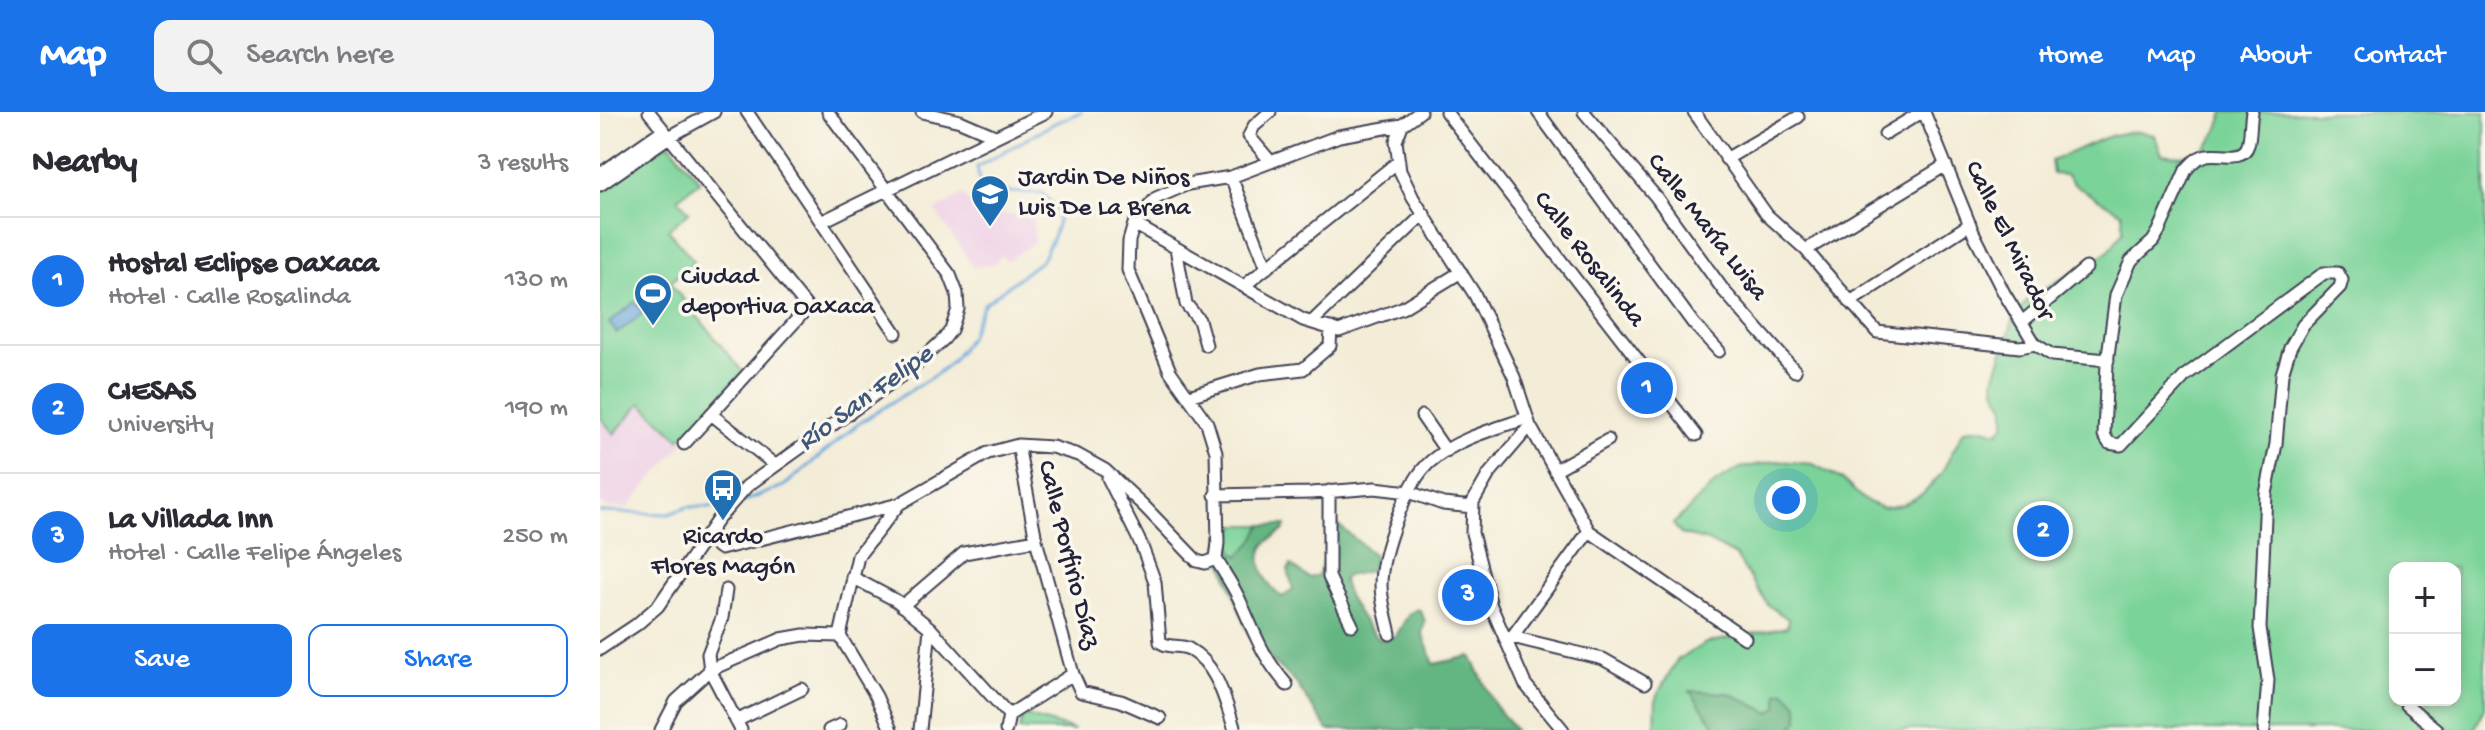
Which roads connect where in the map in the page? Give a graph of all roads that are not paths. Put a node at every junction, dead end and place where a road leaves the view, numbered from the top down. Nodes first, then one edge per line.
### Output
1 (649, 112) edge
2 (714, 112) edge
3 (747, 112) edge
4 (828, 112) edge
5 (922, 112) edge
6 (1046, 112) edge
7 (1270, 112) edge
8 (1420, 112) edge
9 (1446, 112) edge
10 (1538, 112) edge
11 (1584, 112) edge
12 (1694, 112) edge
13 (1923, 112) edge
14 (2252, 112) edge
15 (1798, 117) dead end
16 (1458, 118) edge
17 (1402, 125) junction
18 (666, 133) junction
19 (1885, 134) dead end
20 (995, 136) junction
21 (1726, 159) junction
22 (1399, 161) junction
23 (1271, 162) junction
24 (1946, 165) junction
25 (600, 174) edge
26 (1231, 177) junction
27 (600, 185) edge
28 (887, 190) junction
29 (1424, 214) junction
30 (821, 222) junction
31 (1134, 224) junction
32 (1970, 224) junction
33 (1176, 248) junction
34 (1806, 250) junction
35 (1267, 268) junction
36 (2086, 268) dead end
37 (1461, 272) junction
38 (1244, 286) junction
39 (1850, 302) junction
40 (1312, 322) junction
41 (2022, 322) junction
42 (1331, 328) junction
43 (896, 333) dead end
44 (2035, 344) junction
45 (1206, 345) dead end
46 (1719, 351) dead end
47 (2108, 360) junction
48 (1795, 371) dead end
49 (1189, 396) junction
50 (711, 414) junction
51 (1422, 416) dead end
52 (1528, 422) junction
53 (1696, 435) dead end
54 (1608, 440) dead end
55 (684, 444) dead end
56 (1018, 445) junction
57 (1446, 451) junction
58 (775, 465) junction
59 (1105, 470) junction
60 (1555, 470) junction
61 (1329, 491) junction
62 (1409, 492) junction
63 (1215, 495) junction
64 (899, 504) junction
65 (1473, 507) junction
66 (1589, 531) junction
67 (706, 538) junction
68 (1036, 540) junction
69 (1216, 559) junction
70 (852, 577) junction
71 (726, 590) dead end
72 (902, 606) junction
73 (1352, 625) dead end
74 (930, 628) junction
75 (1390, 634) dead end
76 (840, 636) junction
77 (1745, 638) dead end
78 (1510, 639) junction
79 (600, 649) edge
80 (710, 670) junction
81 (1073, 674) junction
82 (1645, 683) dead end
83 (1287, 685) dead end
84 (802, 689) dead end
85 (2408, 706) edge
86 (1009, 715) junction
87 (1160, 718) dead end
88 (739, 726) edge
89 (661, 730) edge
90 (891, 730) edge
91 (920, 730) edge
92 (1006, 730) edge
93 (1235, 730) edge
94 (1563, 730) edge
95 (2264, 730) edge
96 (2437, 730) edge

1 - 18 street
2 - 18 street
3 - 30 street
4 - 28 street
5 - 20 street
6 - 20 street
7 - 23 street
8 - 17 street
9 - 16 street, Calle Rosalinda
10 - 46 street
11 - 48 street, Calle María Luisa
12 - 21 street
13 - 19 street
13 - 24 street, Calle El Mirador
14 - 47 street
15 - 21 street
16 - 53 street, Calle Rosalinda
17 - 22 street
17 - 23 street
18 - 25 street
18 - 27 street
18 - 50 street
20 - 28 street
21 - 34 street
22 - 29 street
22 - 35 street
23 - 26 street
24 - 32 street, Calle El Mirador
24 - 34 street
26 - 31 street
26 - 35 street
28 - 30 street
28 - 58 street
29 - 37 street
29 - 40 street
30 - 43 street
31 - 33 street
31 - 49 street
32 - 39 street
32 - 41 street, Calle El Mirador
33 - 38 street
33 - 45 street
34 - 39 street
35 - 38 street
36 - 41 street
37 - 42 street
37 - 52 street
38 - 40 street
39 - 44 street
40 - 42 street
41 - 44 street, Calle El Mirador
42 - 49 street
44 - 47 street
47 - 95 street
49 - 63 street
50 - 55 street
50 - 58 street
51 - 57 street
52 - 57 street
52 - 60 street
52 - 65 street
54 - 60 street
56 - 59 street
56 - 64 street
56 - 68 street, Calle Porfirio Díaz
57 - 62 street
58 - 67 street
59 - 69 street
59 - 93 street
60 - 66 street
61 - 62 street
61 - 63 street
61 - 73 street
62 - 65 street
62 - 75 street
63 - 69 street
64 - 67 street
64 - 70 street
65 - 78 street
66 - 77 street
66 - 78 street
67 - 79 street
68 - 72 street
68 - 81 street, Calle Porfirio Díaz
69 - 83 street
70 - 72 street
70 - 76 street
71 - 80 street
72 - 74 street
74 - 86 street
74 - 91 street
76 - 80 street
76 - 90 street
78 - 82 street
78 - 94 street
80 - 88 street
80 - 89 street
81 - 86 street
81 - 87 street
84 - 88 street
85 - 96 street
86 - 92 street

